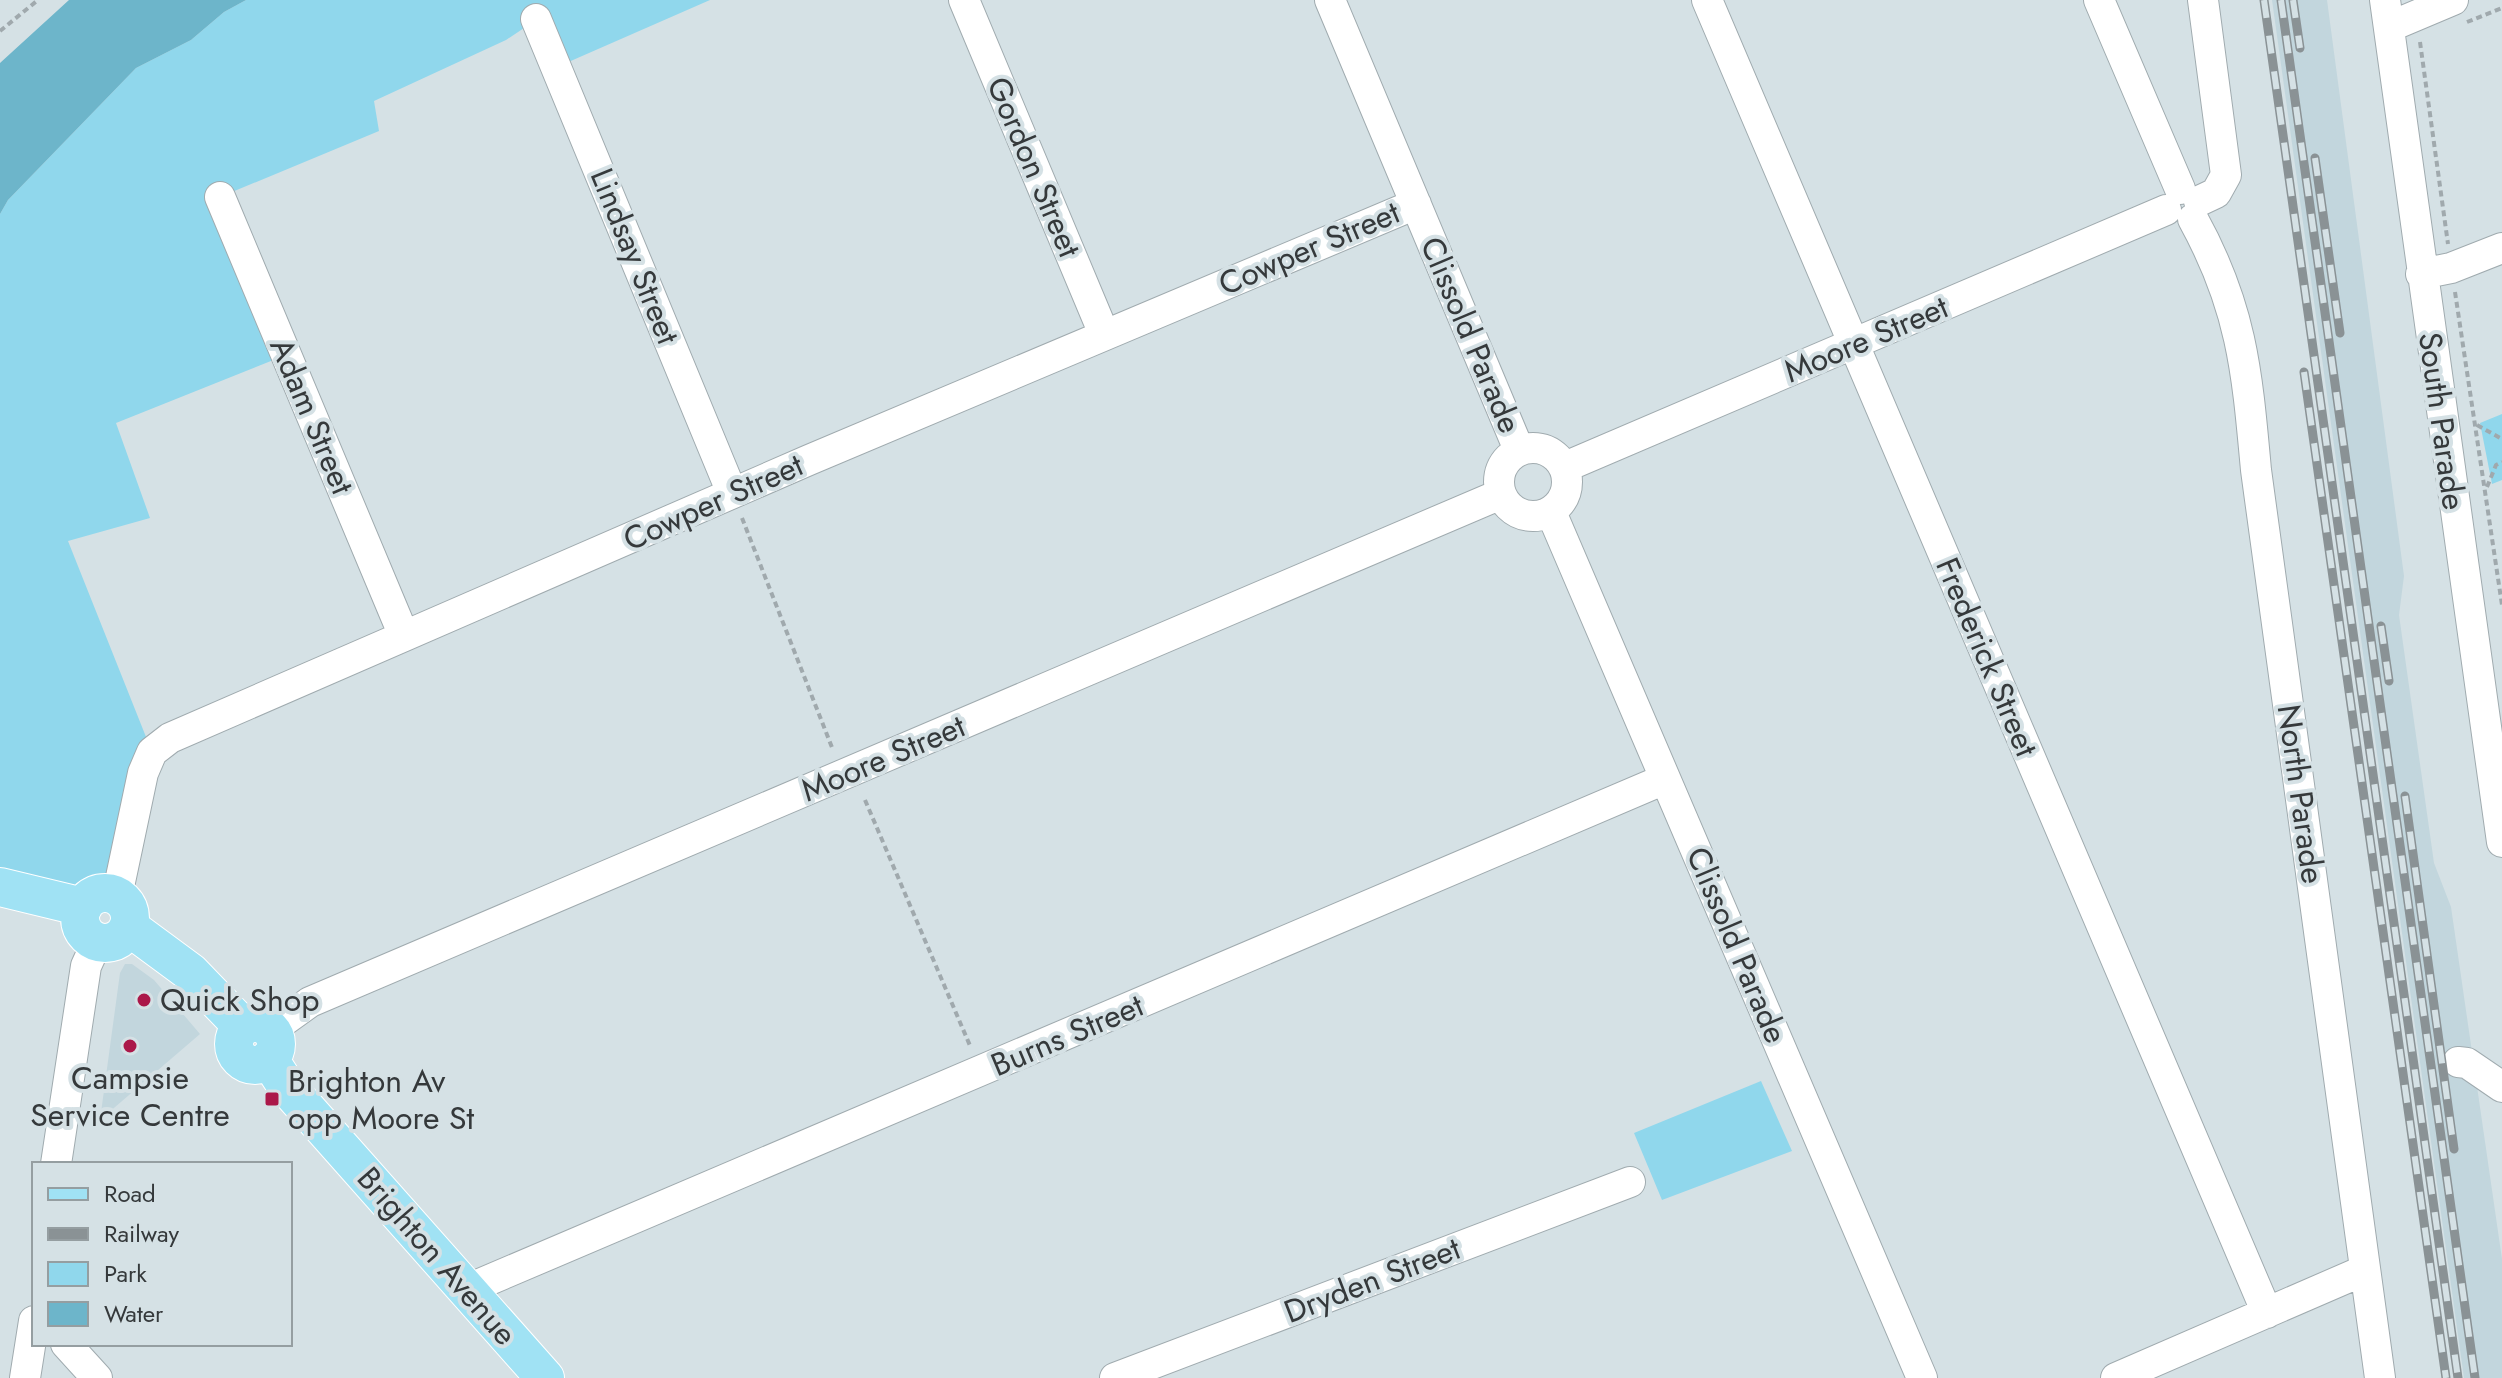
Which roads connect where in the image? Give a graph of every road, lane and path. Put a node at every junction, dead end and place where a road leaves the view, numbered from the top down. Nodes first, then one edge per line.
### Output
1 (38, 0) edge
2 (964, 0) edge
3 (1330, 0) edge
4 (1707, 0) edge
5 (2099, 0) edge
6 (2203, 0) edge
7 (2453, 0) edge
8 (2387, 14) edge
9 (2419, 15) junction
10 (536, 19) dead end
11 (0, 31) edge
12 (220, 197) dead end
13 (1416, 204) junction
14 (2185, 205) junction
15 (2502, 248) edge
16 (2451, 268) junction
17 (2421, 274) junction
18 (1104, 334) junction
19 (1854, 344) junction
20 (2477, 425) junction
21 (2502, 439) edge
22 (1519, 450) junction
23 (2502, 462) edge
24 (1565, 467) junction
25 (2486, 489) junction
26 (732, 493) junction
27 (1501, 494) junction
28 (1551, 512) junction
29 (2502, 605) edge
30 (404, 636) junction
31 (833, 750) dead end
32 (1665, 779) junction
33 (2498, 791) edge
34 (865, 800) dead end
35 (2502, 842) edge
36 (3, 889) edge
37 (106, 918) junction
38 (261, 1039) junction
39 (2458, 1062) dead end
40 (981, 1072) junction
41 (2502, 1087) edge
42 (56, 1162) edge
43 (1630, 1182) dead end
44 (2365, 1270) junction
45 (468, 1289) junction
46 (2267, 1313) junction
47 (32, 1334) edge
48 (68, 1346) edge
49 (25, 1378) edge
50 (97, 1378) edge
51 (545, 1378) edge
52 (1115, 1378) edge
53 (1922, 1378) edge
54 (2116, 1378) edge
55 (2380, 1378) edge

1 - 11 path
2 - 18 street, Gordon Street
3 - 13 street, Clissold Parade
4 - 19 street, Frederick Street
5 - 14 street, North Parade
6 - 14 street
7 - 9 street
8 - 9 street
8 - 17 street, South Parade
9 - 16 path
10 - 26 street, Lindsay Street
12 - 30 street, Adam Street
13 - 18 street, Cowper Street
13 - 22 street, Clissold Parade
14 - 19 street, Moore Street
14 - 44 street, North Parade
15 - 16 street
16 - 17 street
16 - 20 path
17 - 33 street, South Parade
18 - 26 street, Cowper Street
19 - 24 street, Moore Street
19 - 46 street, Frederick Street
20 - 21 path
20 - 25 path
22 - 24 street
22 - 27 street
23 - 25 path
24 - 28 street
25 - 29 path
26 - 30 street, Cowper Street
26 - 31 path
27 - 28 street
27 - 38 street, Moore Street
28 - 32 street, Clissold Parade
30 - 37 street, Cowper Street
32 - 40 street, Burns Street
32 - 53 street, Clissold Parade
33 - 35 street, South Parade
34 - 40 path
36 - 37 main road, Brighton Avenue
37 - 38 main road, Brighton Avenue
37 - 42 street
38 - 45 main road, Brighton Avenue
39 - 41 street
40 - 45 street, Burns Street
43 - 52 street, Dryden Street
44 - 46 street
44 - 55 street, North Parade
45 - 51 main road, Brighton Avenue
46 - 54 street
47 - 49 street
48 - 50 street

